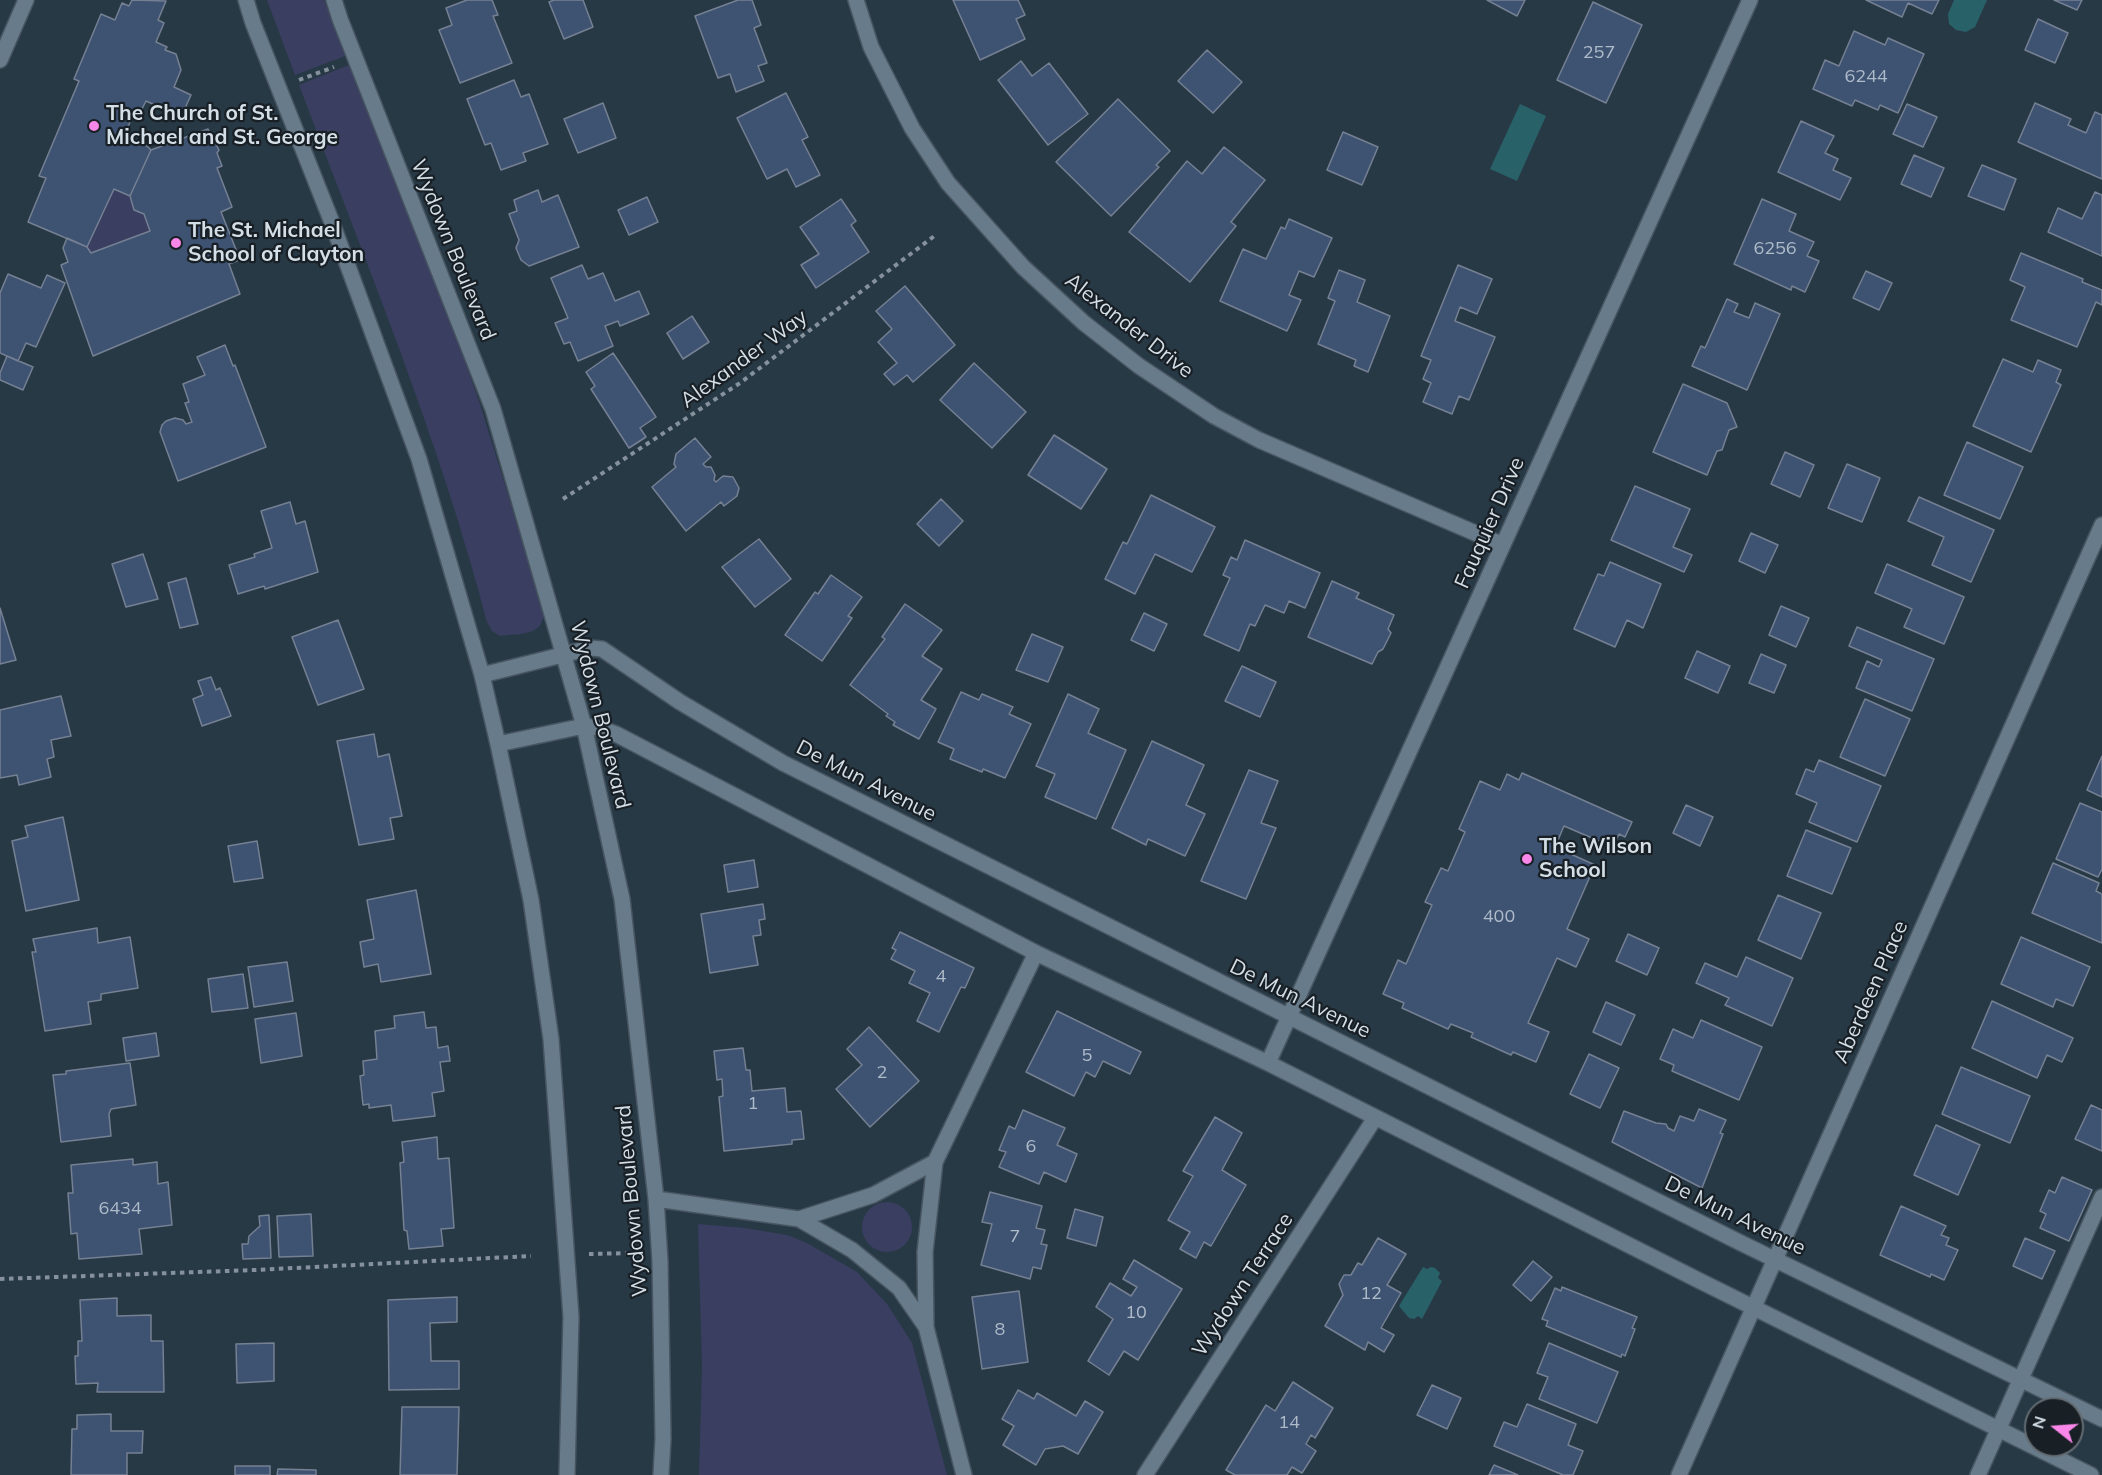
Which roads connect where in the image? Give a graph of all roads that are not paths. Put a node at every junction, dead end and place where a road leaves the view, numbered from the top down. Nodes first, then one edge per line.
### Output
1 (26, 0) edge
2 (246, 0) edge
3 (334, 0) edge
4 (856, 0) edge
5 (1750, 0) edge
6 (0, 60) edge
7 (2102, 525) edge
8 (1503, 545) junction
9 (563, 654) junction
10 (482, 675) junction
11 (584, 726) junction
12 (498, 744) junction
13 (1036, 953) junction
14 (1290, 1016) junction
15 (1268, 1063) junction
16 (1375, 1118) junction
17 (935, 1162) junction
18 (2102, 1197) edge
19 (656, 1199) junction
20 (799, 1219) junction
21 (1775, 1260) junction
22 (1754, 1307) junction
23 (926, 1327) junction
24 (2021, 1378) junction
25 (2102, 1419) edge
26 (1998, 1430) junction
27 (567, 1475) edge
28 (661, 1475) edge
29 (964, 1475) edge
30 (1145, 1475) edge
31 (1678, 1475) edge
32 (1978, 1475) edge
33 (2091, 1475) edge

1 - 6 street
2 - 10 street
3 - 9 street, Wydown Boulevard
4 - 8 street, Alexander Drive
5 - 8 street, Fauquier Drive
7 - 21 street, Aberdeen Place
8 - 14 street, Fauquier Drive
9 - 10 street, De Mun Avenue
9 - 11 street, Wydown Boulevard
9 - 14 street, De Mun Avenue
10 - 12 street
11 - 12 street
11 - 13 street
11 - 19 street, Wydown Boulevard
12 - 27 street
13 - 15 street
13 - 17 street
14 - 15 street, Fauquier Drive
14 - 21 street, De Mun Avenue
15 - 16 street
16 - 22 street
16 - 30 street, Wydown Terrace
17 - 20 street
17 - 23 street
18 - 24 street
19 - 20 street
19 - 28 street, Wydown Boulevard
20 - 23 street
21 - 22 street, Aberdeen Place
21 - 24 street, De Mun Avenue
22 - 26 street
22 - 31 street, Aberdeen Place
23 - 29 street
24 - 25 street, De Mun Avenue
24 - 26 street
26 - 32 street
26 - 33 street

